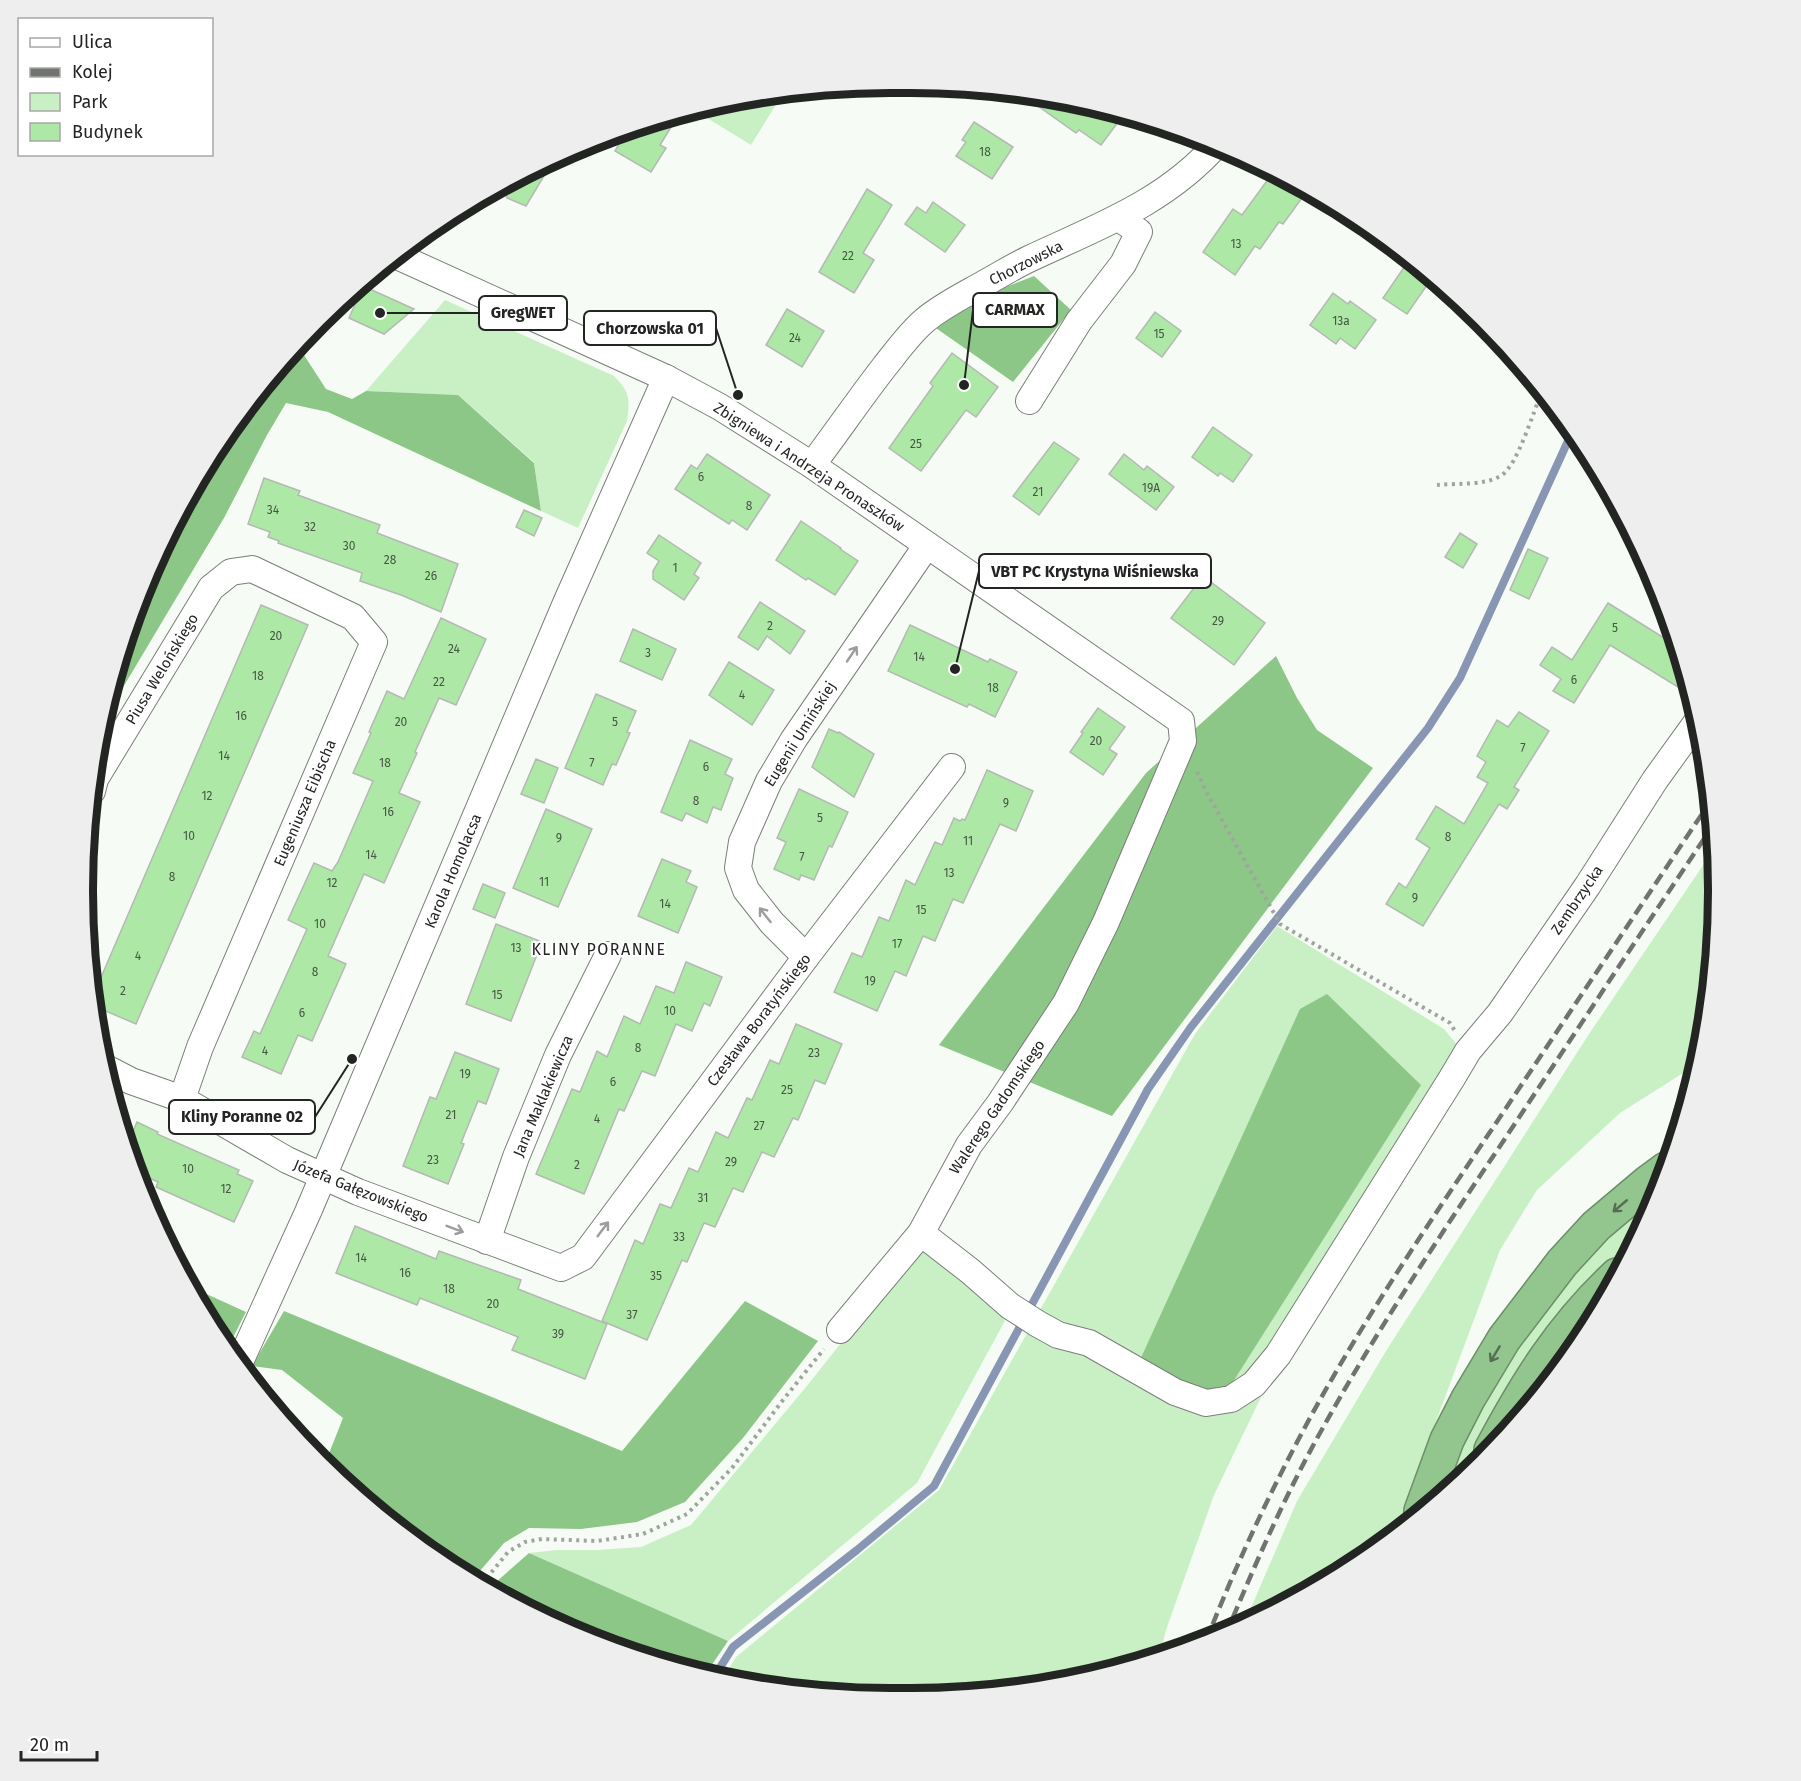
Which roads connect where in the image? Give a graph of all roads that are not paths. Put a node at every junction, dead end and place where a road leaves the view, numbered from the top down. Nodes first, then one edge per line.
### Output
1 (1210, 152) edge
2 (1119, 218) junction
3 (404, 259) edge
4 (666, 378) junction
5 (1029, 401) dead end
6 (812, 465) junction
7 (927, 545) junction
8 (252, 569) joint
9 (1692, 729) edge
10 (103, 765) edge
11 (952, 766) dead end
12 (608, 955) dead end
13 (806, 957) junction
14 (114, 1072) edge
15 (182, 1099) junction
16 (323, 1177) junction
17 (1654, 1178) edge
18 (921, 1233) junction
19 (487, 1241) junction
20 (561, 1268) joint
21 (1597, 1296) edge
22 (840, 1330) road end
23 (242, 1355) edge
24 (1508, 1418) edge
25 (1427, 1498) edge

1 - 2 street, Chorzowska
2 - 5 street
2 - 6 street, Chorzowska
3 - 4 street, Zbigniewa i Andrzeja Pronaszków
4 - 6 street, Zbigniewa i Andrzeja Pronaszków
4 - 16 street, Karola Homolacsa
6 - 7 street, Zbigniewa i Andrzeja Pronaszków
13 -> 7 street, Eugenii Umińskiej
7 - 18 street, Walerego Gadomskiego
8 - 10 street, Piusa Welońskiego
8 - 15 street, Eugeniusza Eibischa
9 - 18 street, Zembrzycka
11 - 13 street, Czesława Boratyńskiego
12 - 19 street, Jana Maklakiewicza
20 -> 13 street, Czesława Boratyńskiego
14 - 15 street, Józefa Gałęzowskiego
15 - 16 street, Józefa Gałęzowskiego
16 -> 19 street, Józefa Gałęzowskiego
16 - 23 street, Karola Homolacsa
17 -> 25 highway
18 - 22 street, Walerego Gadomskiego
19 - 20 street, Józefa Gałęzowskiego
21 - 24 highway

